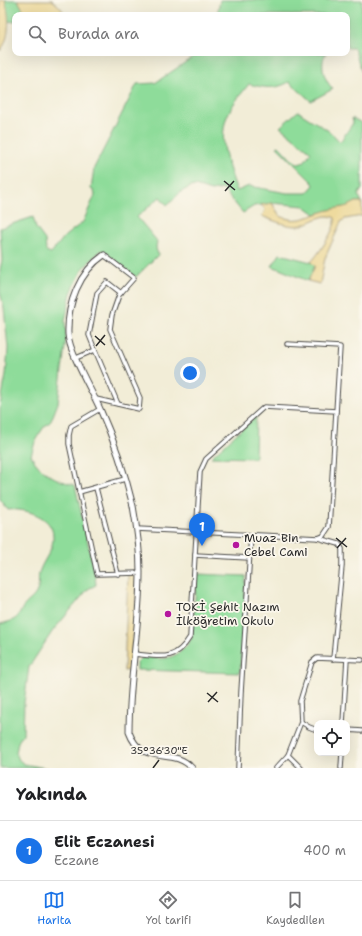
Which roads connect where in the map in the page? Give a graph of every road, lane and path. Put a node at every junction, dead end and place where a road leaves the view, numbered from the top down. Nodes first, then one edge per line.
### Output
1 (104, 255) joint
2 (121, 293) junction
3 (288, 344) dead end
4 (95, 350) junction
5 (76, 358) junction
6 (96, 399) junction
7 (118, 404) junction
8 (100, 409) junction
9 (336, 412) junction
10 (125, 478) junction
11 (96, 488) junction
12 (79, 492) junction
13 (137, 529) junction
14 (197, 533) junction
15 (250, 535) junction
16 (318, 538) junction
17 (195, 555) junction
18 (249, 558) junction
19 (140, 573) junction
20 (118, 574) junction
21 (135, 654) junction
22 (333, 659) junction
23 (347, 660) junction
24 (362, 660) edge
25 (344, 720) edge
26 (301, 722) junction
27 (314, 729) edge
28 (350, 730) edge
29 (362, 731) edge
30 (288, 755) junction
31 (342, 756) edge
32 (192, 768) edge
33 (238, 768) edge
34 (276, 768) edge
35 (301, 768) edge
36 (341, 768) edge

1 - 2 street
1 - 5 street
2 - 4 street
2 - 7 street
3 - 9 street
4 - 5 street
4 - 7 street
5 - 6 street
6 - 7 street
6 - 8 street
8 - 10 street
8 - 12 street
9 - 14 street
9 - 16 street
10 - 11 street
10 - 13 street
11 - 12 street
11 - 20 street
12 - 20 street
13 - 14 street
13 - 19 street
14 - 15 street
14 - 17 street
15 - 16 street
15 - 18 street
16 - 22 street
17 - 18 street
17 - 21 street
18 - 33 street
19 - 20 street
19 - 21 street
21 - 32 street
22 - 23 street
22 - 26 street
23 - 24 street
23 - 25 street
26 - 27 street
26 - 30 street
28 - 29 street
30 - 34 street
30 - 35 street
31 - 36 street

